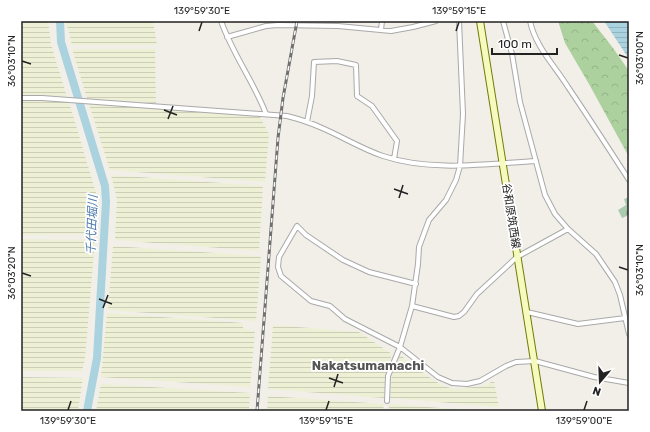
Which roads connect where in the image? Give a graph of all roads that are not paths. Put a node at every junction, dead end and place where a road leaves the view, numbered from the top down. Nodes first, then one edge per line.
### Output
1 (221, 21) edge
2 (382, 21) edge
3 (436, 21) edge
4 (459, 21) edge
5 (480, 21) edge
6 (504, 21) edge
7 (530, 21) edge
8 (381, 30) junction
9 (226, 37) junction
10 (21, 98) edge
11 (266, 114) junction
12 (307, 122) junction
13 (394, 159) junction
14 (536, 161) junction
15 (502, 163) junction
16 (460, 166) junction
17 (629, 180) edge
18 (568, 229) junction
19 (517, 257) junction
20 (416, 284) junction
21 (412, 306) junction
22 (527, 312) junction
23 (625, 318) junction
24 (629, 334) edge
25 (400, 347) junction
26 (535, 361) junction
27 (629, 383) edge
28 (387, 401) dead end
29 (542, 411) edge

1 - 9 street
2 - 8 street
3 - 8 street
4 - 16 street
5 - 15 main road, 谷和原筑西線
6 - 14 street
7 - 17 street
8 - 9 street
9 - 11 street
10 - 11 street
11 - 12 street
12 - 13 street
12 - 13 street
13 - 16 street
14 - 15 street
14 - 18 street
15 - 16 street
15 - 19 main road, 谷和原筑西線
16 - 20 street
18 - 19 street
18 - 23 street
19 - 21 street
19 - 22 main road, 谷和原筑西線
20 - 21 street
20 - 25 street
21 - 25 street
22 - 23 street
22 - 26 main road, 谷和原筑西線
23 - 24 street
25 - 26 street
25 - 28 street
26 - 27 street
26 - 29 main road, 谷和原筑西線

